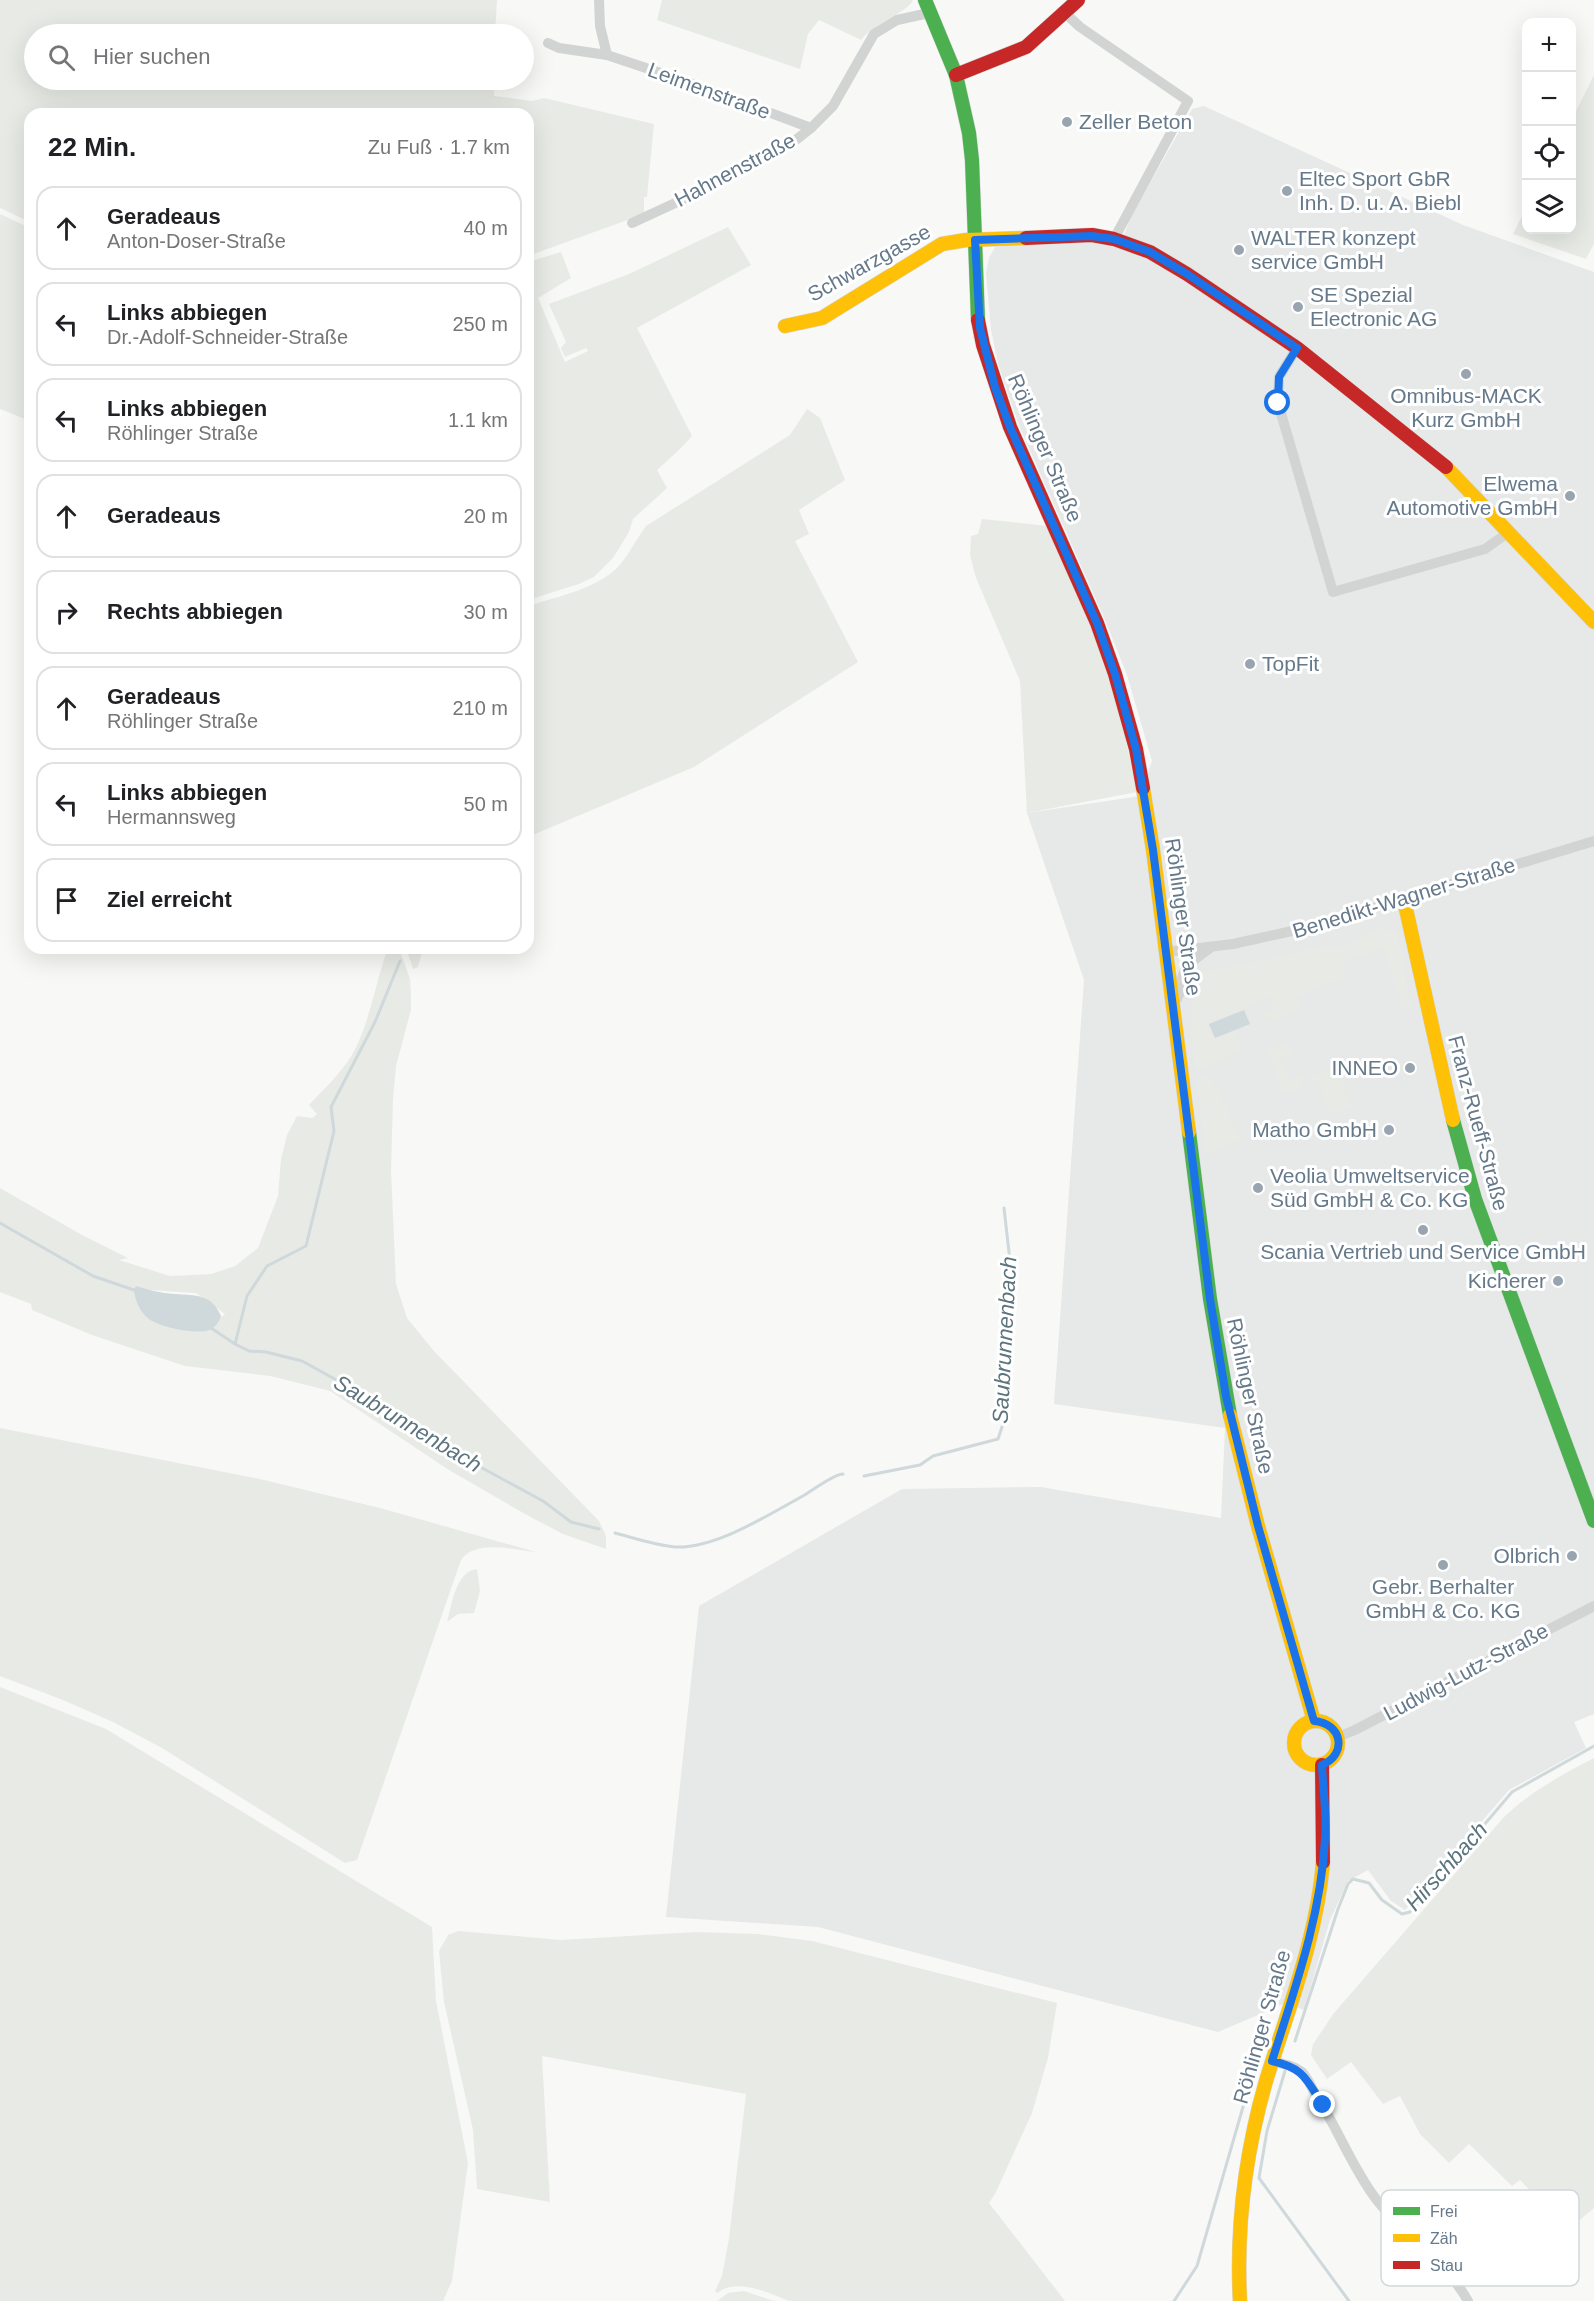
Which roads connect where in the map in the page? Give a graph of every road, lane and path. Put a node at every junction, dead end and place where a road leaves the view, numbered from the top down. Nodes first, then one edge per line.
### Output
1 (599, 0) edge
2 (1078, 0) edge
3 (927, 6) edge
4 (1065, 14) junction
5 (548, 43) dead end
6 (607, 55) junction
7 (956, 75) junction
8 (811, 128) junction
9 (632, 223) dead end
10 (1114, 239) junction
11 (975, 240) junction
12 (785, 326) dead end
13 (1297, 348) junction
14 (1509, 532) junction
15 (1591, 613) edge
16 (1594, 841) edge
17 (1404, 900) junction
18 (1213, 946) junction
19 (1166, 952) junction
20 (1173, 1004) junction
21 (1594, 1521) edge
22 (1594, 1606) edge
23 (1314, 1721) junction
24 (1338, 1737) junction
25 (1322, 1765) junction
26 (1272, 2061) junction
27 (1381, 2205) edge
28 (1458, 2286) edge
29 (1240, 2301) edge
30 (1468, 2301) edge

1 - 6 street
2 - 4 street
3 - 7 street, Röhlinger Straße
3 - 8 street, Hahnenstraße
4 - 7 street
4 - 10 street
5 - 6 street, Leimenstraße
6 - 8 street, Leimenstraße
7 - 11 street, Röhlinger Straße
8 - 9 street, Hahnenstraße
10 - 11 street, Schwarzgasse
10 - 13 street, Schwarzgasse
11 - 12 street, Schwarzgasse
11 - 19 street, Röhlinger Straße
13 - 14 street, Schwarzgasse
13 - 14 street
14 - 15 street, Schwarzgasse
16 - 17 street, Benedikt-Wagner-Straße
17 - 18 street, Benedikt-Wagner-Straße
17 - 21 street, Franz-Rueff-Straße
18 - 19 street, Benedikt-Wagner-Straße
18 - 20 street, Benedikt-Wagner-Straße
19 - 20 street, Röhlinger Straße
20 - 23 street, Röhlinger Straße
22 - 24 street, Ludwig-Lutz-Straße
23 - 24 street
23 - 25 street
24 - 25 street
25 - 26 street, Röhlinger Straße
26 - 27 street
26 - 29 street, Röhlinger Straße
28 - 30 street

